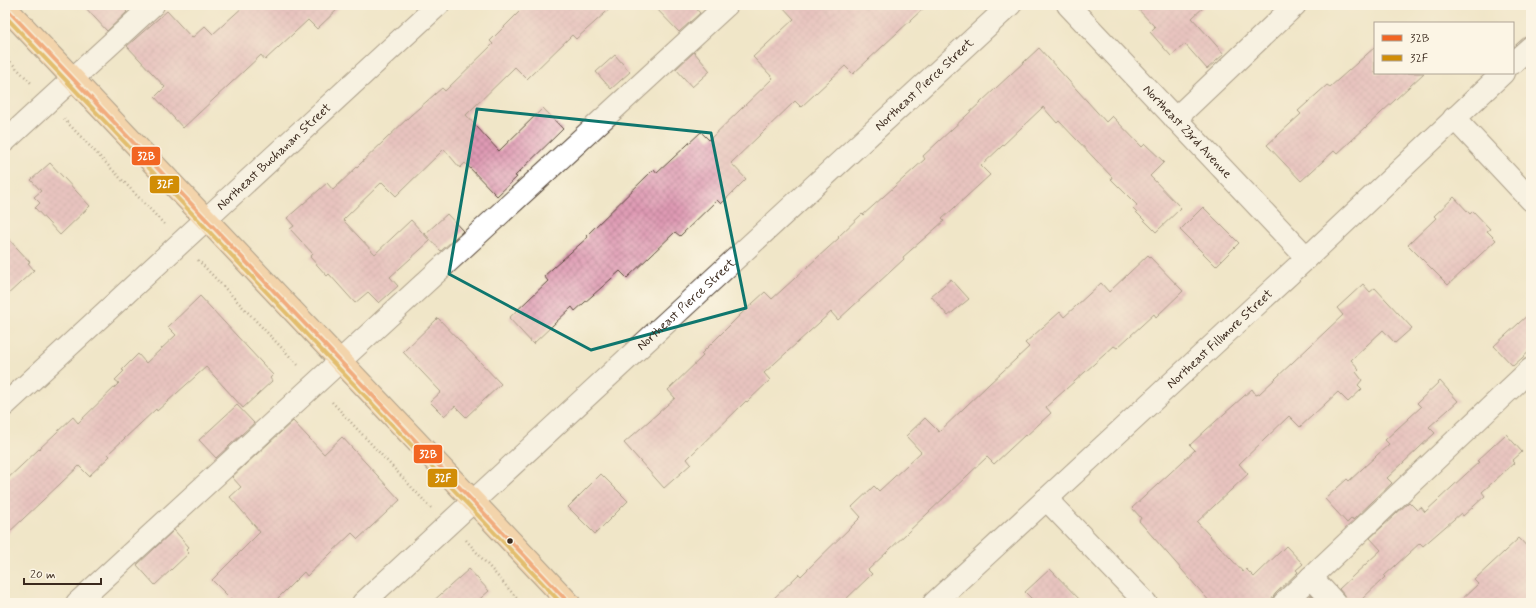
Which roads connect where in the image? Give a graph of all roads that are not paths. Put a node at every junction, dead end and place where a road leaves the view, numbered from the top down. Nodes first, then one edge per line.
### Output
1 (153, 5) edge
2 (438, 5) edge
3 (727, 5) edge
4 (1010, 5) edge
5 (1068, 5) edge
6 (1296, 5) edge
7 (5, 7) edge
8 (1531, 47) edge
9 (1514, 63) edge
10 (1502, 74) edge
11 (73, 78) junction
12 (1454, 118) junction
13 (1175, 119) junction
14 (5, 141) edge
15 (1531, 200) edge
16 (206, 219) junction
17 (1307, 258) junction
18 (339, 360) junction
19 (1531, 369) edge
20 (5, 405) edge
21 (1046, 499) junction
22 (474, 501) junction
23 (1311, 577) junction
24 (77, 603) edge
25 (363, 603) edge
26 (569, 603) edge
27 (934, 603) edge
28 (1146, 603) edge
29 (1284, 603) edge
30 (1335, 603) edge

1 - 11 street
2 - 16 street, Northeast Buchanan Street
3 - 18 street
4 - 22 street, Northeast Pierce Street
5 - 13 street, Northeast 23rd Avenue
6 - 13 street
7 - 11 main road
8 - 9 street
10 - 12 street, Northeast Fillmore Street
11 - 14 street
11 - 16 main road
12 - 15 street
12 - 17 street, Northeast Fillmore Street
13 - 17 street, Northeast 23rd Avenue
16 - 18 main road
16 - 20 street, Northeast Buchanan Street
17 - 21 street, Northeast Fillmore Street
18 - 22 main road
18 - 24 street
19 - 23 street
21 - 27 street, Northeast Fillmore Street
21 - 28 street
22 - 25 street, Northeast Pierce Street
22 - 26 main road
23 - 29 street
23 - 30 street

